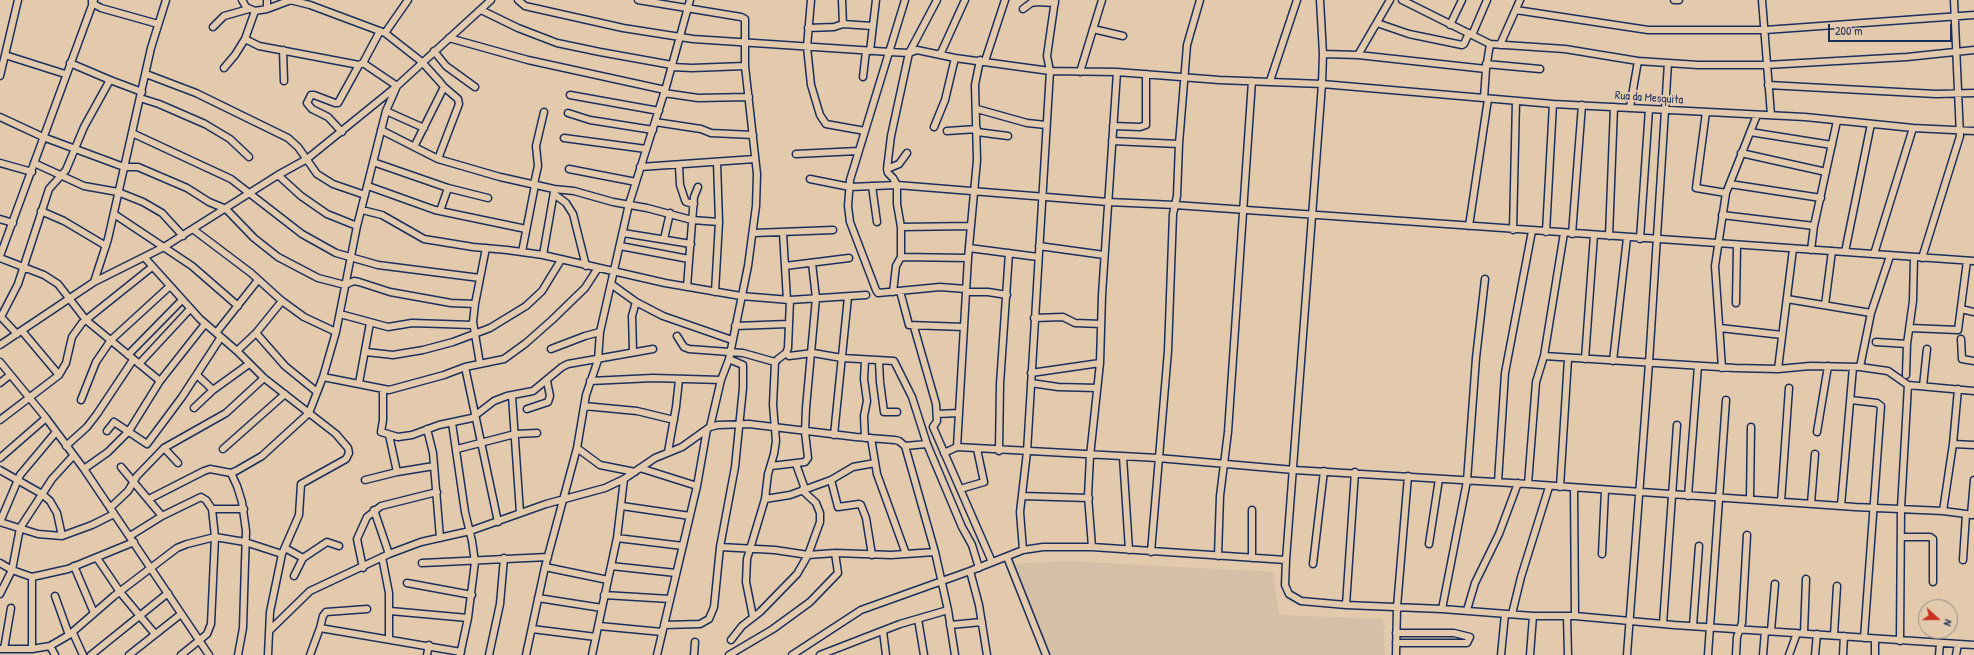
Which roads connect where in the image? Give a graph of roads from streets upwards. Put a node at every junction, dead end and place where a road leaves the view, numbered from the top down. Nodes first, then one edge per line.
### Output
1 (18, 0) edge
2 (166, 0) edge
3 (242, 0) edge
4 (267, 0) edge
5 (291, 0) edge
6 (408, 0) edge
7 (491, 0) edge
8 (518, 0) edge
9 (638, 0) edge
10 (690, 0) edge
11 (811, 0) edge
12 (842, 0) edge
13 (876, 0) edge
14 (905, 0) edge
15 (937, 0) edge
16 (965, 0) edge
17 (1005, 0) edge
18 (1102, 0) edge
19 (1200, 0) edge
20 (1297, 0) edge
21 (1320, 0) edge
22 (1390, 0) edge
23 (1402, 0) edge
24 (1462, 0) edge
25 (1487, 0) edge
26 (1520, 0) edge
27 (1674, 0) edge
28 (1679, 0) edge
29 (1762, 0) edge
30 (1954, 0) edge
31 (92, 1) edge
32 (1055, 1) edge
33 (267, 9) junction
34 (688, 9) junction
35 (1023, 9) dead end
36 (252, 10) junction
37 (481, 10) junction
38 (1516, 10) junction
39 (1974, 15) edge
40 (1955, 16) junction
41 (1377, 23) junction
42 (158, 24) junction
43 (843, 24) junction
44 (1450, 25) junction
45 (872, 26) junction
46 (213, 27) dead end
47 (808, 28) junction
48 (1093, 29) junction
49 (1765, 30) junction
50 (382, 32) junction
51 (1470, 34) junction
52 (1123, 36) dead end
53 (449, 38) junction
54 (680, 38) junction
55 (245, 39) junction
56 (744, 43) junction
57 (1490, 44) junction
58 (1500, 45) junction
59 (807, 47) junction
60 (283, 50) junction
61 (1974, 50) edge
62 (868, 51) junction
63 (434, 52) junction
64 (890, 52) junction
65 (1957, 52) junction
66 (909, 53) junction
67 (940, 54) junction
68 (1323, 54) junction
69 (5, 55) junction
70 (1358, 55) junction
71 (955, 58) junction
72 (983, 61) junction
73 (1638, 61) junction
74 (422, 62) junction
75 (1668, 63) junction
76 (70, 64) junction
77 (361, 64) junction
78 (672, 66) junction
79 (745, 66) junction
80 (1766, 66) junction
81 (1486, 67) junction
82 (224, 68) dead end
83 (1540, 69) dead end
84 (1050, 71) junction
85 (1080, 72) junction
86 (1117, 72) junction
87 (65, 74) junction
88 (146, 74) junction
89 (1146, 74) junction
90 (0, 76) edge
91 (863, 77) dead end
92 (1185, 77) junction
93 (110, 80) junction
94 (284, 81) dead end
95 (1252, 81) junction
96 (1270, 81) junction
97 (1322, 84) junction
98 (1768, 85) junction
99 (397, 86) junction
100 (444, 87) junction
101 (475, 87) dead end
102 (665, 91) junction
103 (142, 92) junction
104 (1974, 93) edge
105 (1959, 94) junction
106 (570, 95) dead end
107 (749, 97) junction
108 (140, 98) junction
109 (1486, 98) junction
110 (1516, 101) junction
111 (1552, 104) junction
112 (1582, 105) junction
113 (1614, 106) junction
114 (1630, 107) junction
115 (977, 109) junction
116 (1649, 109) junction
117 (1666, 110) junction
118 (386, 111) junction
119 (659, 111) junction
120 (544, 112) dead end
121 (1706, 112) junction
122 (568, 114) dead end
123 (1757, 115) junction
124 (1772, 115) junction
125 (0, 117) edge
126 (1837, 121) junction
127 (655, 122) junction
128 (1871, 124) junction
129 (1046, 125) junction
130 (1113, 126) junction
131 (934, 127) dead end
132 (424, 128) junction
133 (1913, 128) junction
134 (1960, 129) junction
135 (381, 130) junction
136 (653, 130) junction
137 (977, 130) junction
138 (864, 131) junction
139 (947, 131) dead end
140 (1974, 131) edge
141 (342, 132) junction
142 (1750, 132) junction
143 (132, 133) junction
144 (753, 135) junction
145 (1008, 136) dead end
146 (43, 137) junction
147 (564, 138) dead end
148 (1112, 141) junction
149 (1179, 144) junction
150 (1832, 146) junction
151 (414, 147) junction
152 (76, 149) junction
153 (646, 149) junction
154 (858, 151) junction
155 (907, 153) dead end
156 (1741, 153) junction
157 (796, 154) dead end
158 (249, 157) dead end
159 (307, 159) junction
160 (438, 159) junction
161 (755, 159) junction
162 (373, 162) junction
163 (717, 162) junction
164 (0, 163) edge
165 (34, 163) junction
166 (679, 166) junction
167 (124, 167) junction
168 (640, 167) junction
169 (568, 169) dead end
170 (887, 169) junction
171 (32, 172) junction
172 (1826, 172) junction
173 (278, 175) junction
174 (60, 176) junction
175 (810, 179) dead end
176 (636, 182) junction
177 (1730, 184) junction
178 (534, 185) junction
179 (897, 185) junction
180 (368, 186) junction
181 (872, 186) junction
182 (698, 187) dead end
183 (850, 187) junction
184 (448, 188) junction
185 (554, 191) junction
186 (974, 191) junction
187 (118, 192) junction
188 (1726, 193) junction
189 (250, 194) junction
190 (365, 195) junction
191 (1042, 196) junction
192 (488, 198) dead end
193 (1821, 198) junction
194 (1108, 202) junction
195 (629, 204) junction
196 (694, 204) junction
197 (1175, 206) junction
198 (226, 209) junction
199 (362, 210) junction
200 (1244, 210) junction
201 (41, 211) junction
202 (440, 211) junction
203 (670, 213) junction
204 (114, 214) junction
205 (1313, 215) junction
206 (1722, 215) junction
207 (0, 219) edge
208 (692, 220) junction
209 (719, 222) junction
210 (877, 222) dead end
211 (13, 223) junction
212 (357, 226) junction
213 (971, 226) junction
214 (1469, 226) junction
215 (1814, 226) junction
216 (902, 227) junction
217 (526, 229) junction
218 (194, 230) junction
219 (833, 230) dead end
220 (1513, 230) junction
221 (1532, 231) junction
222 (1546, 232) junction
223 (623, 233) junction
224 (754, 233) junction
225 (783, 233) junction
226 (1564, 233) junction
227 (1572, 234) junction
228 (183, 236) junction
229 (1594, 236) junction
230 (1609, 236) junction
231 (1627, 238) junction
232 (664, 239) junction
233 (1640, 239) junction
234 (1657, 240) junction
235 (690, 244) junction
236 (1718, 244) junction
237 (106, 246) junction
238 (620, 246) junction
239 (1039, 246) junction
240 (1737, 246) junction
241 (164, 247) junction
242 (486, 248) junction
243 (969, 248) junction
244 (1793, 249) junction
245 (1811, 250) junction
246 (1832, 251) junction
247 (522, 252) junction
248 (1845, 252) junction
249 (1009, 253) junction
250 (1874, 254) junction
251 (543, 255) junction
252 (1104, 255) junction
253 (1890, 256) junction
254 (0, 257) edge
255 (351, 257) junction
256 (900, 257) junction
257 (1038, 257) junction
258 (1914, 257) junction
259 (145, 258) junction
260 (849, 258) dead end
261 (968, 258) junction
262 (1922, 258) junction
263 (689, 259) junction
264 (561, 260) junction
265 (1972, 260) edge
266 (812, 263) junction
267 (586, 266) junction
268 (785, 266) junction
269 (24, 267) junction
270 (152, 268) junction
271 (598, 268) junction
272 (614, 271) junction
273 (480, 278) junction
274 (1485, 279) dead end
275 (258, 280) junction
276 (94, 282) junction
277 (610, 284) junction
278 (346, 285) junction
279 (170, 286) junction
280 (687, 287) junction
281 (966, 290) junction
282 (900, 291) junction
283 (715, 292) junction
284 (893, 292) junction
285 (866, 294) dead end
286 (1007, 295) junction
287 (741, 296) junction
288 (848, 297) junction
289 (68, 298) junction
290 (816, 298) junction
291 (1787, 299) junction
292 (182, 300) junction
293 (788, 300) junction
294 (282, 301) junction
295 (636, 302) junction
296 (1736, 303) dead end
297 (475, 304) junction
298 (1825, 305) junction
299 (238, 306) junction
300 (190, 309) junction
301 (1961, 309) junction
302 (1974, 312) edge
303 (1871, 313) junction
304 (340, 314) junction
305 (1034, 318) junction
306 (86, 320) junction
307 (370, 323) junction
308 (205, 324) junction
309 (474, 324) junction
310 (788, 324) junction
311 (1101, 324) junction
312 (735, 326) junction
313 (914, 327) junction
314 (964, 327) junction
315 (1720, 328) junction
316 (1910, 328) junction
317 (20, 332) junction
318 (336, 332) junction
319 (600, 332) junction
320 (256, 333) junction
321 (219, 335) junction
322 (475, 335) junction
323 (1782, 335) junction
324 (677, 336) dead end
325 (111, 340) junction
326 (732, 340) junction
327 (1961, 340) dead end
328 (1876, 342) dead end
329 (1907, 344) junction
330 (0, 345) edge
331 (551, 349) dead end
332 (652, 349) dead end
333 (1927, 349) dead end
334 (238, 351) junction
335 (366, 352) junction
336 (633, 352) junction
337 (730, 352) junction
338 (786, 353) junction
339 (813, 353) junction
340 (128, 354) junction
341 (1544, 356) junction
342 (842, 358) junction
343 (1568, 358) junction
344 (729, 359) junction
345 (1585, 359) junction
346 (133, 360) junction
347 (598, 360) junction
348 (866, 361) junction
349 (1613, 361) junction
350 (0, 362) edge
351 (775, 362) junction
352 (879, 362) junction
353 (1974, 362) edge
354 (1100, 363) junction
355 (1649, 363) junction
356 (139, 364) junction
357 (249, 364) junction
358 (480, 364) junction
359 (1698, 366) junction
360 (1828, 366) junction
361 (465, 367) junction
362 (1853, 367) junction
363 (1860, 367) junction
364 (1722, 368) junction
365 (1778, 369) junction
366 (1032, 373) junction
367 (10, 375) junction
368 (58, 375) junction
369 (196, 375) junction
370 (1906, 375) dead end
371 (323, 376) junction
372 (264, 378) junction
373 (160, 380) junction
374 (679, 380) junction
375 (722, 380) junction
376 (547, 381) junction
377 (590, 381) junction
378 (0, 383) edge
379 (359, 383) junction
380 (1031, 383) junction
381 (1908, 385) junction
382 (1923, 386) junction
383 (1097, 388) junction
384 (1789, 388) dead end
385 (1958, 389) junction
386 (213, 390) junction
387 (383, 390) junction
388 (1974, 391) edge
389 (318, 392) junction
390 (285, 394) junction
391 (512, 396) junction
392 (29, 398) junction
393 (81, 400) dead end
394 (1726, 400) dead end
395 (1851, 400) junction
396 (584, 406) junction
397 (194, 408) dead end
398 (527, 409) dead end
399 (897, 412) dead end
400 (309, 413) junction
401 (959, 413) junction
402 (937, 414) junction
403 (476, 416) junction
404 (46, 418) junction
405 (0, 420) edge
406 (674, 420) junction
407 (452, 423) junction
408 (740, 424) junction
409 (1677, 426) dead end
410 (1751, 427) dead end
411 (709, 428) junction
412 (773, 428) junction
413 (427, 429) junction
414 (107, 431) dead end
415 (128, 431) junction
416 (56, 432) junction
417 (805, 432) junction
418 (1817, 432) dead end
419 (537, 433) dead end
420 (515, 434) junction
421 (389, 435) junction
422 (834, 435) junction
423 (868, 438) junction
424 (480, 442) junction
425 (927, 444) junction
426 (1953, 444) junction
427 (1974, 445) edge
428 (66, 446) junction
429 (905, 446) junction
430 (957, 447) junction
431 (164, 448) junction
432 (577, 448) junction
433 (223, 449) dead end
434 (457, 449) junction
435 (977, 449) junction
436 (999, 451) junction
437 (668, 452) junction
438 (1027, 452) junction
439 (944, 453) junction
440 (1815, 454) dead end
441 (73, 456) junction
442 (1090, 456) junction
443 (1123, 457) junction
444 (0, 458) edge
445 (1158, 458) junction
446 (1225, 462) junction
447 (178, 463) dead end
448 (874, 463) junction
449 (796, 464) junction
450 (434, 466) junction
451 (771, 466) junction
452 (121, 467) dead end
453 (84, 469) junction
454 (0, 470) edge
455 (638, 470) junction
456 (1294, 470) junction
457 (1324, 471) junction
458 (397, 472) junction
459 (1355, 472) junction
460 (231, 473) junction
461 (1408, 476) junction
462 (1439, 478) junction
463 (624, 479) junction
464 (16, 480) junction
465 (365, 480) dead end
466 (831, 480) junction
467 (1974, 480) edge
468 (1467, 481) junction
469 (1498, 482) junction
470 (134, 483) junction
471 (1518, 483) junction
472 (1528, 484) junction
473 (697, 486) junction
474 (1549, 486) junction
475 (1560, 487) junction
476 (1574, 488) junction
477 (960, 489) junction
478 (804, 490) junction
479 (1605, 490) junction
480 (436, 492) junction
481 (1640, 492) junction
482 (42, 494) junction
483 (1672, 495) junction
484 (1022, 496) junction
485 (1688, 496) junction
486 (1719, 497) junction
487 (1089, 498) junction
488 (149, 499) junction
489 (565, 499) junction
490 (765, 499) junction
491 (1750, 500) junction
492 (1780, 502) junction
493 (1811, 504) junction
494 (622, 506) junction
495 (1841, 506) junction
496 (110, 508) junction
497 (1874, 508) junction
498 (1901, 508) junction
499 (212, 509) junction
500 (244, 509) junction
501 (374, 510) junction
502 (1252, 510) dead end
503 (1943, 511) junction
504 (520, 513) junction
505 (114, 514) junction
506 (1970, 515) edge
507 (162, 516) junction
508 (690, 516) junction
509 (0, 522) edge
510 (498, 522) junction
511 (20, 528) junction
512 (470, 531) junction
513 (1747, 535) dead end
514 (62, 536) junction
515 (1901, 537) junction
516 (215, 538) junction
517 (440, 538) junction
518 (617, 538) junction
519 (132, 539) junction
520 (245, 542) junction
521 (1429, 544) dead end
522 (339, 546) dead end
523 (683, 546) junction
524 (1699, 546) dead end
525 (720, 547) junction
526 (1092, 548) junction
527 (749, 550) junction
528 (1023, 550) junction
529 (1129, 550) junction
530 (283, 551) junction
531 (935, 552) junction
532 (1151, 552) junction
533 (835, 553) junction
534 (389, 554) junction
535 (906, 554) junction
536 (1602, 554) dead end
537 (808, 555) junction
538 (872, 555) junction
539 (548, 556) junction
540 (1218, 556) junction
541 (382, 557) junction
542 (1007, 557) junction
543 (97, 558) junction
544 (303, 558) junction
545 (504, 558) junction
546 (1252, 558) junction
547 (1286, 560) junction
548 (1963, 560) dead end
549 (475, 562) junction
550 (0, 563) edge
551 (422, 563) dead end
552 (1313, 564) dead end
553 (986, 565) junction
554 (74, 566) junction
555 (610, 566) junction
556 (545, 567) junction
557 (363, 568) junction
558 (151, 569) junction
559 (12, 570) junction
560 (970, 571) junction
561 (676, 573) junction
562 (294, 576) dead end
563 (32, 577) junction
564 (1806, 579) dead end
565 (608, 580) junction
566 (941, 580) junction
567 (1933, 582) dead end
568 (407, 584) dead end
569 (1775, 584) dead end
570 (1837, 586) dead end
571 (120, 592) junction
572 (168, 593) junction
573 (0, 594) edge
574 (472, 595) junction
575 (604, 595) junction
576 (55, 596) dead end
577 (538, 598) junction
578 (670, 599) junction
579 (1346, 605) junction
580 (1397, 607) junction
581 (11, 608) dead end
582 (602, 608) junction
583 (367, 609) dead end
584 (1442, 609) junction
585 (948, 610) junction
586 (1467, 610) junction
587 (390, 611) junction
588 (94, 613) junction
589 (140, 614) junction
590 (181, 614) junction
591 (1505, 614) junction
592 (1512, 614) junction
593 (1533, 616) junction
594 (1568, 616) junction
595 (1575, 616) junction
596 (753, 617) junction
597 (468, 618) junction
598 (918, 618) junction
599 (982, 622) junction
600 (1630, 622) junction
601 (1663, 624) junction
602 (664, 625) junction
603 (599, 626) junction
604 (950, 626) junction
605 (1693, 626) junction
606 (320, 628) junction
607 (1710, 628) junction
608 (532, 629) junction
609 (1740, 629) junction
610 (270, 630) junction
611 (884, 631) junction
612 (1768, 631) junction
613 (662, 632) junction
614 (1396, 633) junction
615 (1801, 633) junction
616 (71, 634) junction
617 (155, 634) junction
618 (1818, 634) junction
619 (1834, 635) junction
620 (1844, 636) junction
621 (596, 637) junction
622 (1864, 638) junction
623 (389, 639) junction
624 (1876, 639) junction
625 (199, 640) junction
626 (731, 640) dead end
627 (1900, 641) junction
628 (695, 642) dead end
629 (1396, 643) junction
630 (1940, 644) junction
631 (1958, 644) junction
632 (429, 645) junction
633 (1974, 645) edge
634 (50, 646) junction
635 (2, 649) edge
636 (32, 649) junction
637 (460, 653) edge
638 (55, 655) edge
639 (83, 655) edge
640 (91, 655) edge
641 (129, 655) edge
642 (181, 655) edge
643 (209, 655) edge
644 (238, 655) edge
645 (268, 655) edge
646 (310, 655) edge
647 (427, 655) edge
648 (489, 655) edge
649 (526, 655) edge
650 (592, 655) edge
651 (657, 655) edge
652 (694, 655) edge
653 (729, 655) edge
654 (792, 655) edge
655 (820, 655) edge
656 (886, 655) edge
657 (924, 655) edge
658 (955, 655) edge
659 (987, 655) edge
660 (1046, 655) edge
661 (1396, 655) edge
662 (1501, 655) edge
663 (1530, 655) edge
664 (1568, 655) edge
665 (1627, 655) edge
666 (1708, 655) edge
667 (1736, 655) edge
668 (1763, 655) edge
669 (1789, 655) edge
670 (1815, 655) edge
671 (1843, 655) edge
672 (1875, 655) edge
673 (1939, 655) edge
674 (1956, 655) edge

1 - 69 street
2 - 42 street
3 - 36 street
4 - 33 street
5 - 33 street
5 - 50 street
6 - 50 street
7 - 37 street
8 - 54 street, Rua da Mesquita
9 - 34 street
10 - 34 street
11 - 47 street
12 - 43 street
13 - 45 street
14 - 64 street
15 - 66 street
16 - 67 street
17 - 72 street
18 - 48 street
19 - 92 street
20 - 96 street
21 - 68 street
22 - 41 street
23 - 44 street
24 - 44 street
25 - 51 street
26 - 38 street
27 - 28 street
29 - 49 street
30 - 40 street
31 - 42 street
31 - 76 street
32 - 35 street
32 - 84 street
33 - 36 street
34 - 54 street
34 - 56 street
36 - 46 street
36 - 55 street
37 - 53 street
37 - 78 street
38 - 49 street
38 - 58 street
39 - 40 street
40 - 49 street
40 - 65 street
41 - 51 street
41 - 70 street
42 - 88 street
43 - 45 street
43 - 47 street
44 - 51 street
45 - 62 street
47 - 59 street
48 - 52 street
48 - 85 street
49 - 80 street
50 - 74 street
50 - 77 street
51 - 57 street
53 - 63 street
53 - 102 street
54 - 56 street, Rua da Mesquita
54 - 78 street
55 - 60 street
55 - 82 street
56 - 59 street, Rua da Mesquita
56 - 79 street
57 - 58 street
57 - 81 street
58 - 73 street
59 - 62 street, Rua da Mesquita
59 - 138 street
60 - 77 street
60 - 94 street
61 - 65 street
62 - 64 street, Rua da Mesquita
62 - 91 street
63 - 74 street
63 - 101 street
64 - 66 street, Rua da Mesquita
64 - 138 street
65 - 80 street
65 - 105 street
66 - 67 street, Rua da Mesquita
66 - 170 street
67 - 71 street, Rua da Mesquita
68 - 70 street
68 - 97 street
69 - 87 street
69 - 90 street
70 - 81 street
71 - 72 street, Rua da Mesquita
71 - 131 street
72 - 84 street, Rua da Mesquita
72 - 115 street
73 - 75 street
73 - 114 street
74 - 99 street
74 - 100 street
75 - 80 street
75 - 117 street
76 - 87 street
76 - 93 street
77 - 99 street
77 - 141 street
78 - 79 street
78 - 102 street
79 - 107 street
80 - 98 street
81 - 83 street
81 - 109 street
84 - 85 street, Rua da Mesquita
84 - 129 street
85 - 86 street, Rua da Mesquita
86 - 89 street, Rua da Mesquita
86 - 130 street
87 - 146 street
88 - 103 street
88 - 159 street
89 - 92 street, Rua da Mesquita
89 - 130 street
92 - 95 street, Rua da Mesquita
92 - 149 street
93 - 103 street
93 - 152 street
95 - 96 street, Rua da Mesquita
95 - 200 street
96 - 97 street, Rua da Mesquita
97 - 109 street, Rua da Mesquita
97 - 205 street
98 - 105 street
98 - 124 street
99 - 118 street
99 - 141 street
100 - 132 street
100 - 160 street
102 - 107 street
102 - 119 street
103 - 108 street
104 - 105 street
105 - 134 street
106 - 119 street
107 - 144 street
108 - 143 street
108 - 158 street
109 - 110 street, Rua da Mesquita
109 - 214 street
110 - 111 street, Rua da Mesquita
110 - 220 street
111 - 112 street, Rua da Mesquita
111 - 222 street
112 - 113 street, Rua da Mesquita
112 - 227 street
113 - 114 street, Rua da Mesquita
113 - 230 street
114 - 116 street, Rua da Mesquita
115 - 129 street
115 - 137 street
116 - 117 street, Rua da Mesquita
116 - 233 street
117 - 121 street, Rua da Mesquita
117 - 234 street
118 - 132 street
118 - 135 street
119 - 127 street
120 - 178 street
121 - 123 street, Rua da Mesquita
121 - 188 street
122 - 136 street
123 - 124 street, Rua da Mesquita
123 - 142 street
124 - 126 street, Rua da Mesquita
125 - 146 street
126 - 128 street, Rua da Mesquita
126 - 150 street
127 - 136 street
127 - 144 street
128 - 133 street, Rua da Mesquita
128 - 248 street
129 - 191 street
130 - 148 street
132 - 151 street
133 - 134 street, Rua da Mesquita
133 - 250 street
134 - 140 street, Rua da Mesquita
134 - 262 street
135 - 151 street
135 - 162 street
136 - 153 street
137 - 139 street
137 - 145 street
137 - 186 street
138 - 154 street
141 - 159 street
142 - 150 street
142 - 156 street
143 - 167 street
143 - 189 street
144 - 161 street
146 - 152 street
146 - 165 street
147 - 153 street
148 - 149 street
148 - 194 street
149 - 197 street
150 - 172 street
151 - 160 street
152 - 167 street
152 - 174 street
153 - 168 street
154 - 157 street
154 - 183 street
155 - 170 street
156 - 172 street
156 - 177 street
159 - 173 street
159 - 190 street
160 - 178 street
161 - 163 street
161 - 224 street
162 - 180 street
162 - 184 street
163 - 166 street
163 - 209 street
164 - 171 street
165 - 171 street
165 - 174 street
166 - 168 street
166 - 196 street
167 - 187 street
167 - 198 street
168 - 176 street
169 - 176 street
170 - 179 street
171 - 211 street
172 - 193 street
173 - 189 street
173 - 212 street
174 - 187 street
174 - 201 street
175 - 183 street
176 - 195 street
177 - 188 street
177 - 193 street
178 - 185 street
178 - 217 street
179 - 181 street
179 - 186 street
179 - 216 street
180 - 190 street
180 - 202 street
181 - 183 street
181 - 210 street
182 - 196 street
183 - 284 street
184 - 192 street
184 - 202 street
185 - 195 street
185 - 251 street
185 - 267 street
186 - 191 street
186 - 213 street
187 - 204 street
187 - 228 street
188 - 206 street
189 - 198 street
189 - 255 street
190 - 199 street
191 - 194 street
191 - 239 street
193 - 215 street
194 - 197 street
194 - 252 street
195 - 203 street
195 - 223 street
196 - 208 street
197 - 200 street
197 - 445 street
198 - 218 street
198 - 278 street
199 - 212 street
199 - 242 street
200 - 205 street
200 - 446 street
201 - 237 street
201 - 269 street
202 - 217 street
203 - 208 street
203 - 232 street
204 - 237 street
204 - 241 street
205 - 214 street
205 - 456 street
206 - 215 street
206 - 236 street
207 - 211 street
208 - 209 street
208 - 235 street
209 - 283 street
211 - 254 street
212 - 255 street
213 - 216 street
213 - 243 street
214 - 220 street
215 - 245 street
216 - 256 street
217 - 247 street
218 - 228 street
218 - 275 street
219 - 225 street
220 - 221 street
221 - 222 street
221 - 469 street
222 - 226 street
223 - 232 street
223 - 238 street
224 - 225 street
224 - 287 street
225 - 268 street
226 - 227 street
226 - 341 street
227 - 229 street
228 - 241 street
229 - 230 street
229 - 345 street
230 - 231 street
231 - 233 street
231 - 349 street
232 - 235 street
233 - 234 street
234 - 236 street
234 - 355 street
235 - 263 street
236 - 240 street
236 - 315 street
237 - 276 street
238 - 263 street
238 - 272 street
239 - 252 street
239 - 257 street
240 - 244 street
240 - 296 street
241 - 259 street
241 - 299 street
242 - 247 street
242 - 273 street
243 - 249 street
243 - 261 street
244 - 245 street
244 - 291 street
245 - 246 street
246 - 248 street
246 - 298 street
247 - 251 street
248 - 250 street
249 - 257 street
249 - 286 street
250 - 253 street
251 - 264 street
252 - 311 street
253 - 258 street
253 - 303 street
254 - 269 street
255 - 273 street
255 - 278 street
256 - 261 street
256 - 284 street
257 - 305 street
258 - 262 street
258 - 316 street
259 - 270 street
259 - 276 street
260 - 266 street
261 - 281 street
262 - 265 street
263 - 280 street
264 - 267 street
264 - 322 street
265 - 301 street
266 - 268 street
266 - 290 street
267 - 271 street
268 - 293 street
269 - 289 street
269 - 317 street
270 - 279 street
270 - 306 street
271 - 272 street
271 - 358 street
272 - 277 street
272 - 280 street
273 - 297 street
274 - 468 street
275 - 294 street
275 - 299 street
276 - 289 street
277 - 295 street
277 - 319 street
278 - 297 street
278 - 304 street
279 - 292 street
279 - 325 street
280 - 283 street
281 - 282 street
281 - 286 street
281 - 314 street
282 - 284 street
282 - 313 street
283 - 287 street
285 - 288 street
286 - 436 street
287 - 293 street
287 - 312 street
288 - 290 street
288 - 342 street
289 - 306 street
289 - 317 street
290 - 293 street
290 - 339 street
291 - 298 street
291 - 323 street
292 - 300 street
292 - 340 street
293 - 310 street
294 - 318 street
294 - 320 street
295 - 326 street
295 - 336 street
297 - 309 street
298 - 303 street
299 - 321 street
300 - 308 street
300 - 356 street
301 - 302 street
301 - 316 street
303 - 363 street
304 - 307 street
304 - 318 street
305 - 311 street
305 - 366 street
306 - 325 street
306 - 368 street
307 - 309 street
307 - 335 street
308 - 321 street
308 - 373 street
309 - 322 street
310 - 312 street
310 - 338 street
311 - 354 street
312 - 326 street
313 - 314 street
313 - 402 street
314 - 401 street
315 - 323 street
315 - 364 street
316 - 329 street
317 - 330 street
317 - 368 street
318 - 371 street
319 - 331 street
319 - 347 street
320 - 334 street
320 - 389 street
321 - 334 street
321 - 369 street
322 - 335 street
322 - 358 street
323 - 365 street
324 - 337 street
325 - 340 street
325 - 393 street
326 - 337 street
327 - 353 street
328 - 329 street
329 - 370 street
332 - 336 street
333 - 382 street
334 - 357 street
335 - 379 street
336 - 347 street
337 - 344 street
337 - 351 street
338 - 339 street
338 - 351 street
339 - 342 street
339 - 417 street
340 - 346 street
341 - 343 street
341 - 472 street
342 - 348 street
342 - 422 street
343 - 345 street
343 - 475 street
344 - 375 street
344 - 408 street
345 - 349 street
346 - 356 street
346 - 428 street
347 - 376 street
347 - 377 street
348 - 352 street
348 - 423 street
349 - 355 street
350 - 367 street
351 - 412 street
352 - 399 street
352 - 425 street
354 - 366 street
354 - 383 street
355 - 359 street
355 - 481 street
356 - 373 street
357 - 372 street
357 - 386 street
358 - 361 street
359 - 364 street
359 - 485 street
360 - 362 street
360 - 365 street
360 - 418 street
361 - 387 street
361 - 403 street
362 - 363 street
362 - 395 street
363 - 381 street
364 - 365 street
366 - 380 street
367 - 378 street
367 - 392 street
368 - 392 street
369 - 386 street
369 - 415 street
371 - 379 street
371 - 389 street
372 - 390 street
372 - 431 street
373 - 415 street
374 - 375 street
374 - 377 street
374 - 406 street
375 - 411 street
376 - 391 street
376 - 398 street
377 - 396 street
379 - 387 street
380 - 383 street
380 - 438 street
381 - 382 street
381 - 498 street
382 - 385 street
383 - 442 street
384 - 492 street
385 - 388 street
385 - 426 street
386 - 397 street
387 - 421 street
389 - 400 street
390 - 400 street
390 - 433 street
391 - 403 street
391 - 420 street
392 - 404 street
392 - 405 street
394 - 486 street
395 - 495 street
395 - 497 street
396 - 406 street
396 - 432 street
400 - 460 street
400 - 530 street
401 - 402 street
401 - 430 street
402 - 439 street
403 - 407 street
403 - 424 street
404 - 416 street
404 - 444 street
406 - 437 street
407 - 413 street
407 - 434 street
408 - 411 street
408 - 412 street
408 - 525 street
409 - 483 street
410 - 491 street
411 - 437 street
411 - 473 street
412 - 417 street
412 - 451 street
413 - 421 street
413 - 450 street
414 - 415 street
415 - 453 street
416 - 428 street
416 - 464 street
417 - 422 street
417 - 449 street
419 - 420 street
420 - 424 street
420 - 504 street
421 - 458 street
422 - 423 street
423 - 429 street
423 - 448 street
424 - 434 street
424 - 510 street
425 - 429 street
425 - 553 street
426 - 427 street
426 - 503 street
428 - 441 street
429 - 531 street
430 - 435 street
430 - 439 street
431 - 447 street
431 - 470 street
432 - 455 street
432 - 489 street
434 - 512 street
435 - 436 street
435 - 477 street
436 - 438 street
437 - 455 street
438 - 442 street
438 - 484 street
439 - 477 street
440 - 493 street
441 - 453 street
441 - 482 street
442 - 443 street
442 - 487 street
443 - 445 street
443 - 529 street
445 - 446 street
445 - 532 street
446 - 456 street
446 - 540 street
448 - 466 street
448 - 535 street
449 - 451 street
449 - 478 street
450 - 458 street
450 - 480 street
451 - 490 street
452 - 470 street
453 - 496 street
454 - 464 street
455 - 463 street
455 - 473 street
456 - 457 street
456 - 547 street
457 - 459 street
457 - 552 street
458 - 465 street
459 - 461 street
459 - 579 street
460 - 488 street
460 - 500 street
461 - 462 street
461 - 580 street
462 - 468 street
462 - 521 street
463 - 489 street
463 - 494 street
464 - 482 street
464 - 509 street
466 - 478 street
466 - 538 street
467 - 506 street
468 - 469 street
468 - 584 street
469 - 471 street
470 - 488 street
470 - 496 street
471 - 472 street
471 - 586 street
472 - 474 street
473 - 508 street
474 - 475 street
474 - 592 street
475 - 476 street
476 - 479 street
476 - 595 street
477 - 553 street
478 - 490 street
478 - 537 street
479 - 481 street
479 - 536 street
480 - 501 street
480 - 517 street
481 - 483 street
481 - 600 street
482 - 511 street
482 - 514 street
483 - 485 street
483 - 601 street
484 - 487 street
484 - 528 street
485 - 486 street
486 - 491 street
486 - 607 street
487 - 526 street
488 - 507 street
489 - 504 street
489 - 539 street
490 - 527 street
491 - 492 street
492 - 493 street
493 - 495 street
494 - 508 street
494 - 518 street
495 - 497 street
496 - 505 street
497 - 498 street
497 - 622 street
498 - 503 street
498 - 515 street
499 - 500 street
499 - 507 street
499 - 516 street
500 - 520 street
501 - 534 street
501 - 557 street
502 - 546 street
503 - 506 street
504 - 510 street
505 - 514 street
505 - 519 street
506 - 548 street
507 - 519 street
508 - 523 street
509 - 511 street
510 - 512 street
511 - 514 street
511 - 559 street
512 - 517 street
512 - 549 street
513 - 609 street
515 - 567 street
515 - 627 street
516 - 520 street
516 - 558 street
516 - 625 street
517 - 534 street
518 - 523 street
518 - 555 street
519 - 543 street
519 - 558 street
520 - 530 street
520 - 644 street
522 - 544 street
523 - 561 street
524 - 605 street
525 - 527 street
525 - 602 street
526 - 528 street
526 - 529 street
527 - 537 street
527 - 596 street
528 - 542 street
529 - 532 street
530 - 544 street
530 - 610 street
531 - 535 street
531 - 566 street
532 - 540 street
533 - 537 street
533 - 538 street
533 - 653 street
534 - 541 street
535 - 538 street
537 - 596 street
539 - 545 street
539 - 556 street
540 - 546 street
541 - 557 street
541 - 587 street
542 - 553 street
542 - 660 street
543 - 554 street
543 - 571 street
544 - 562 street
545 - 549 street
545 - 648 street
546 - 547 street
547 - 579 street
549 - 551 street
549 - 574 street
550 - 559 street
553 - 560 street
554 - 563 street
554 - 588 street
555 - 561 street
555 - 565 street
556 - 565 street
556 - 577 street
557 - 610 street
558 - 571 street
558 - 572 street
559 - 563 street
559 - 573 street
560 - 566 street
560 - 599 street
561 - 578 street
563 - 636 street
564 - 615 street
565 - 575 street
566 - 585 street
566 - 654 street
568 - 574 street
569 - 612 street
570 - 619 street
571 - 588 street
571 - 589 street
572 - 589 street
572 - 590 street
574 - 597 street
575 - 578 street
575 - 582 street
576 - 616 street
577 - 582 street
577 - 608 street
578 - 602 street
579 - 580 street
580 - 584 street
580 - 614 street
581 - 635 street
582 - 603 street
583 - 606 street
584 - 586 street
585 - 598 street
585 - 604 street
586 - 591 street
587 - 597 street
587 - 623 street
588 - 616 street
589 - 617 street
589 - 640 street
590 - 617 street
590 - 625 street
591 - 592 street
591 - 662 street
592 - 593 street
593 - 594 street
593 - 663 street
594 - 595 street
594 - 664 street
595 - 600 street
596 - 626 street
597 - 637 street
598 - 611 street
598 - 657 street
599 - 604 street
599 - 659 street
600 - 601 street
600 - 665 street
601 - 605 street
602 - 613 street
603 - 613 street
603 - 621 street
604 - 658 street
605 - 607 street
606 - 623 street
606 - 646 street
607 - 609 street
607 - 666 street
608 - 621 street
608 - 649 street
609 - 612 street
609 - 667 street
610 - 645 street
611 - 655 street
611 - 656 street
612 - 615 street
612 - 668 street
613 - 651 street
614 - 629 street
614 - 629 street
615 - 618 street
615 - 669 street
616 - 634 street
616 - 639 street
617 - 641 street
618 - 619 street
618 - 670 street
619 - 620 street
620 - 622 street
620 - 671 street
621 - 650 street
622 - 624 street
623 - 632 street
624 - 627 street
624 - 672 street
625 - 642 street
625 - 643 street
627 - 630 street
628 - 652 street
629 - 661 street
630 - 631 street
630 - 673 street
631 - 633 street
631 - 674 street
632 - 637 street
632 - 647 street
634 - 636 street
634 - 638 street
635 - 636 street

